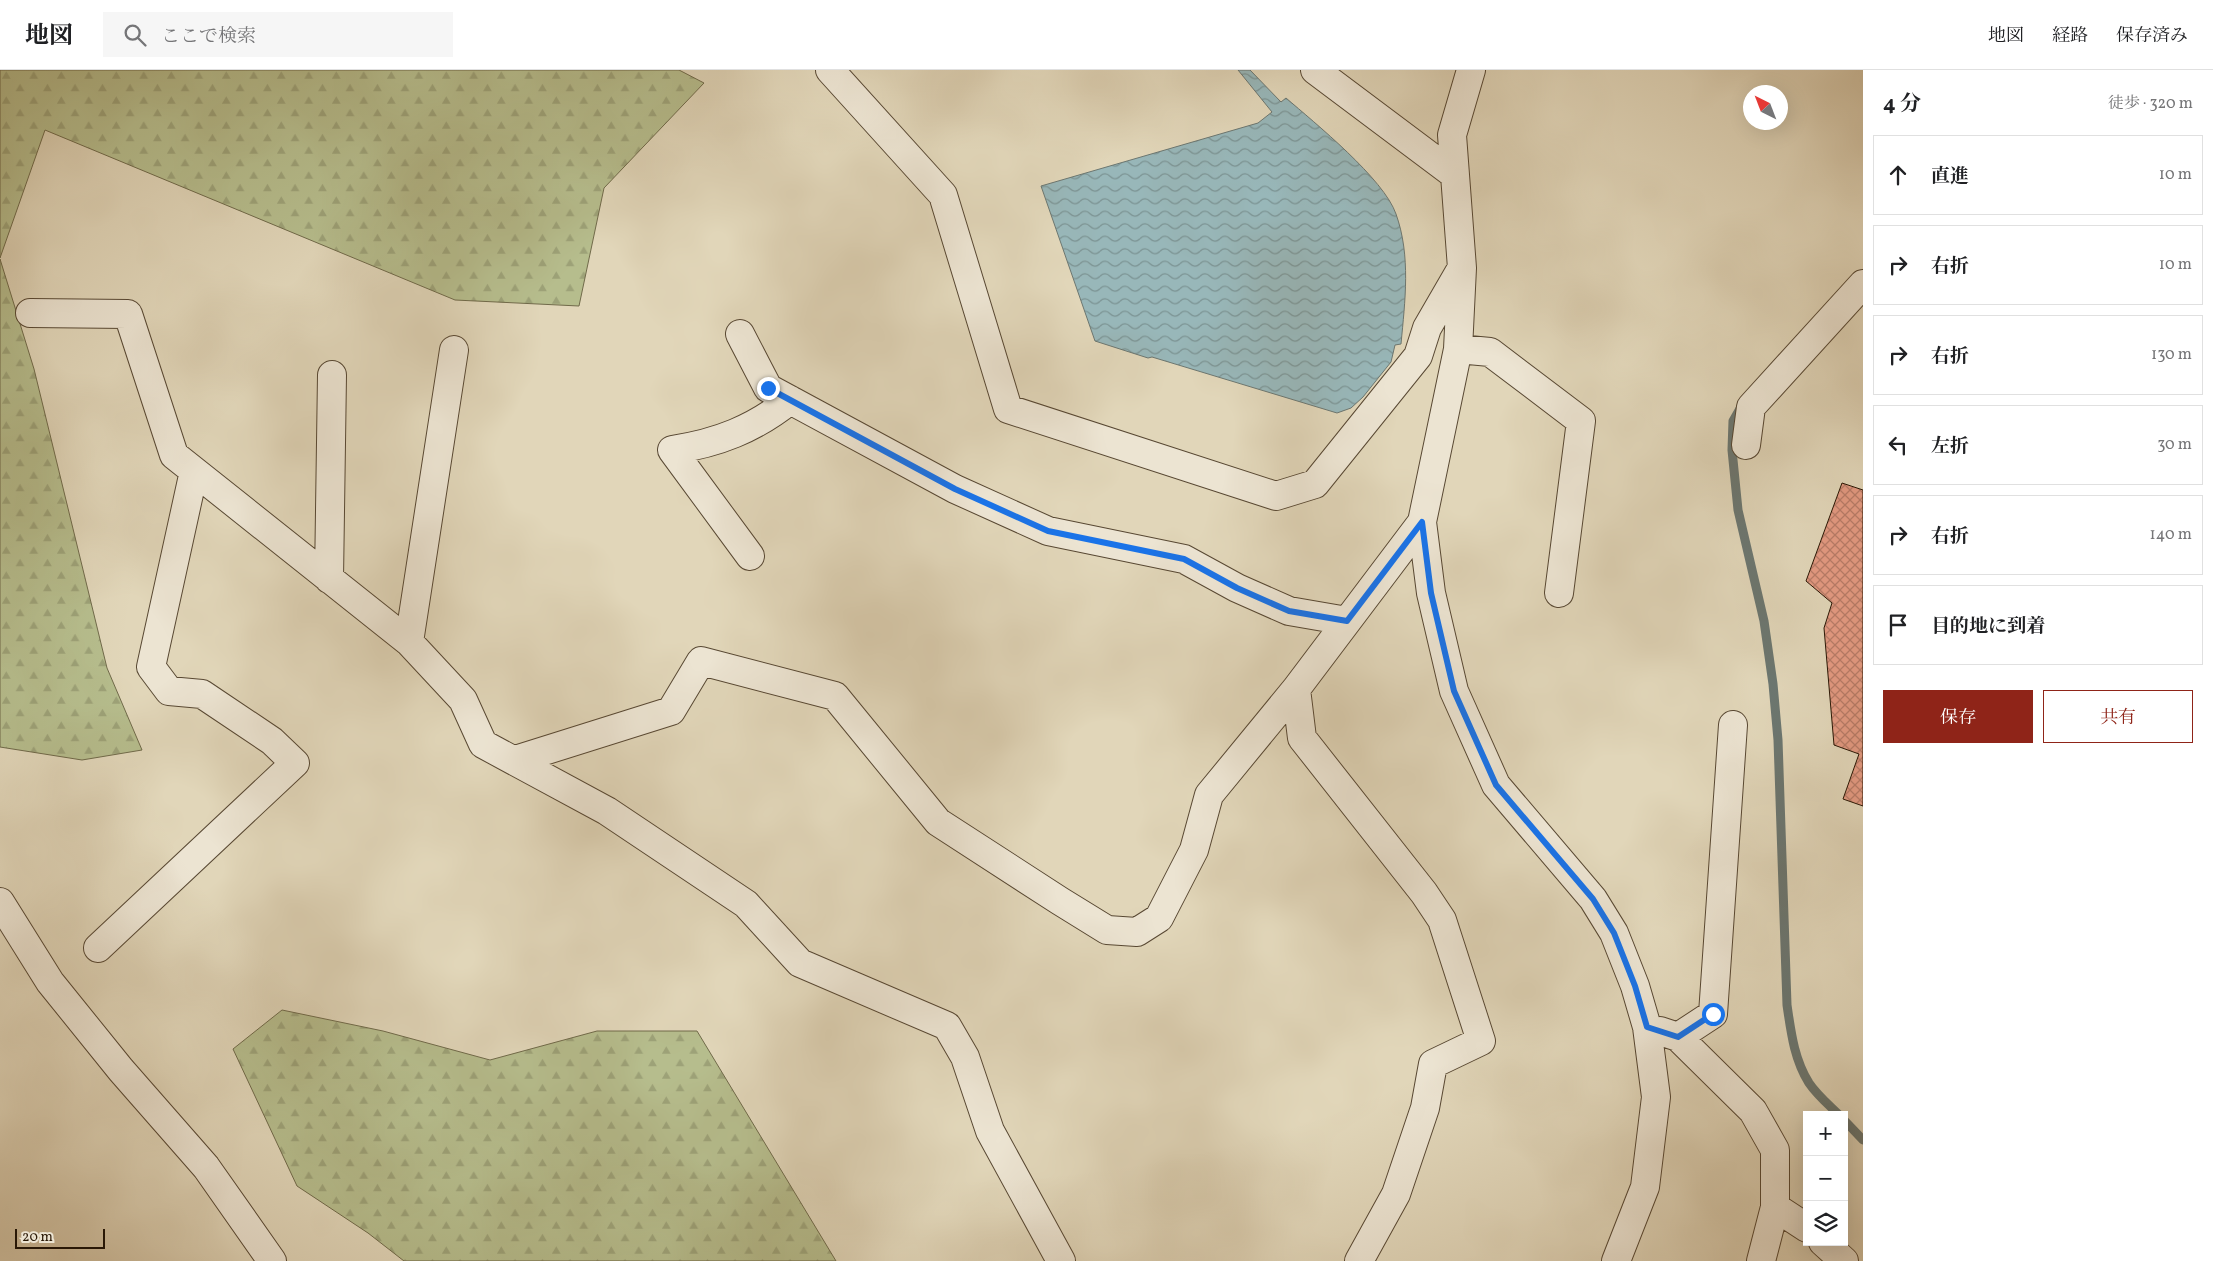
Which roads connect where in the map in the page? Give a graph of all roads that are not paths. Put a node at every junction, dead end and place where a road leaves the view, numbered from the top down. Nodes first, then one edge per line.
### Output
1 (1315, 70) edge
2 (1471, 70) edge
3 (840, 73) edge
4 (1455, 175) junction
5 (1462, 268) junction
6 (1863, 284) edge
7 (30, 313) dead end
8 (740, 334) dead end
9 (1458, 349) junction
10 (454, 350) dead end
11 (332, 375) dead end
12 (790, 400) junction
13 (1746, 445) dead end
14 (194, 471) junction
15 (1422, 522) junction
16 (750, 556) dead end
17 (329, 579) junction
18 (1559, 593) dead end
19 (1347, 621) junction
20 (409, 642) junction
21 (1296, 688) junction
22 (1733, 725) dead end
23 (515, 760) junction
24 (0, 902) edge
25 (98, 948) dead end
26 (1647, 1027) junction
27 (1678, 1037) junction
28 (1775, 1207) junction
29 (1803, 1225) edge
30 (1827, 1246) edge
31 (272, 1261) edge
32 (1061, 1261) edge
33 (1359, 1261) edge
34 (1616, 1261) edge
35 (1762, 1261) edge
36 (1844, 1261) edge

1 - 4 street
2 - 4 street
3 - 5 street
4 - 5 street
5 - 9 street
6 - 13 street
7 - 14 street
8 - 12 street
9 - 15 street
9 - 18 street
10 - 20 street
11 - 17 street
12 - 16 street
12 - 19 street
14 - 17 street
14 - 25 street
15 - 19 street
15 - 26 street
17 - 20 street
19 - 21 street
20 - 23 street
21 - 23 street
21 - 33 street
22 - 27 street
23 - 32 street
24 - 31 street
26 - 27 street
26 - 34 street
27 - 28 street
28 - 29 street
28 - 35 street
30 - 36 street

